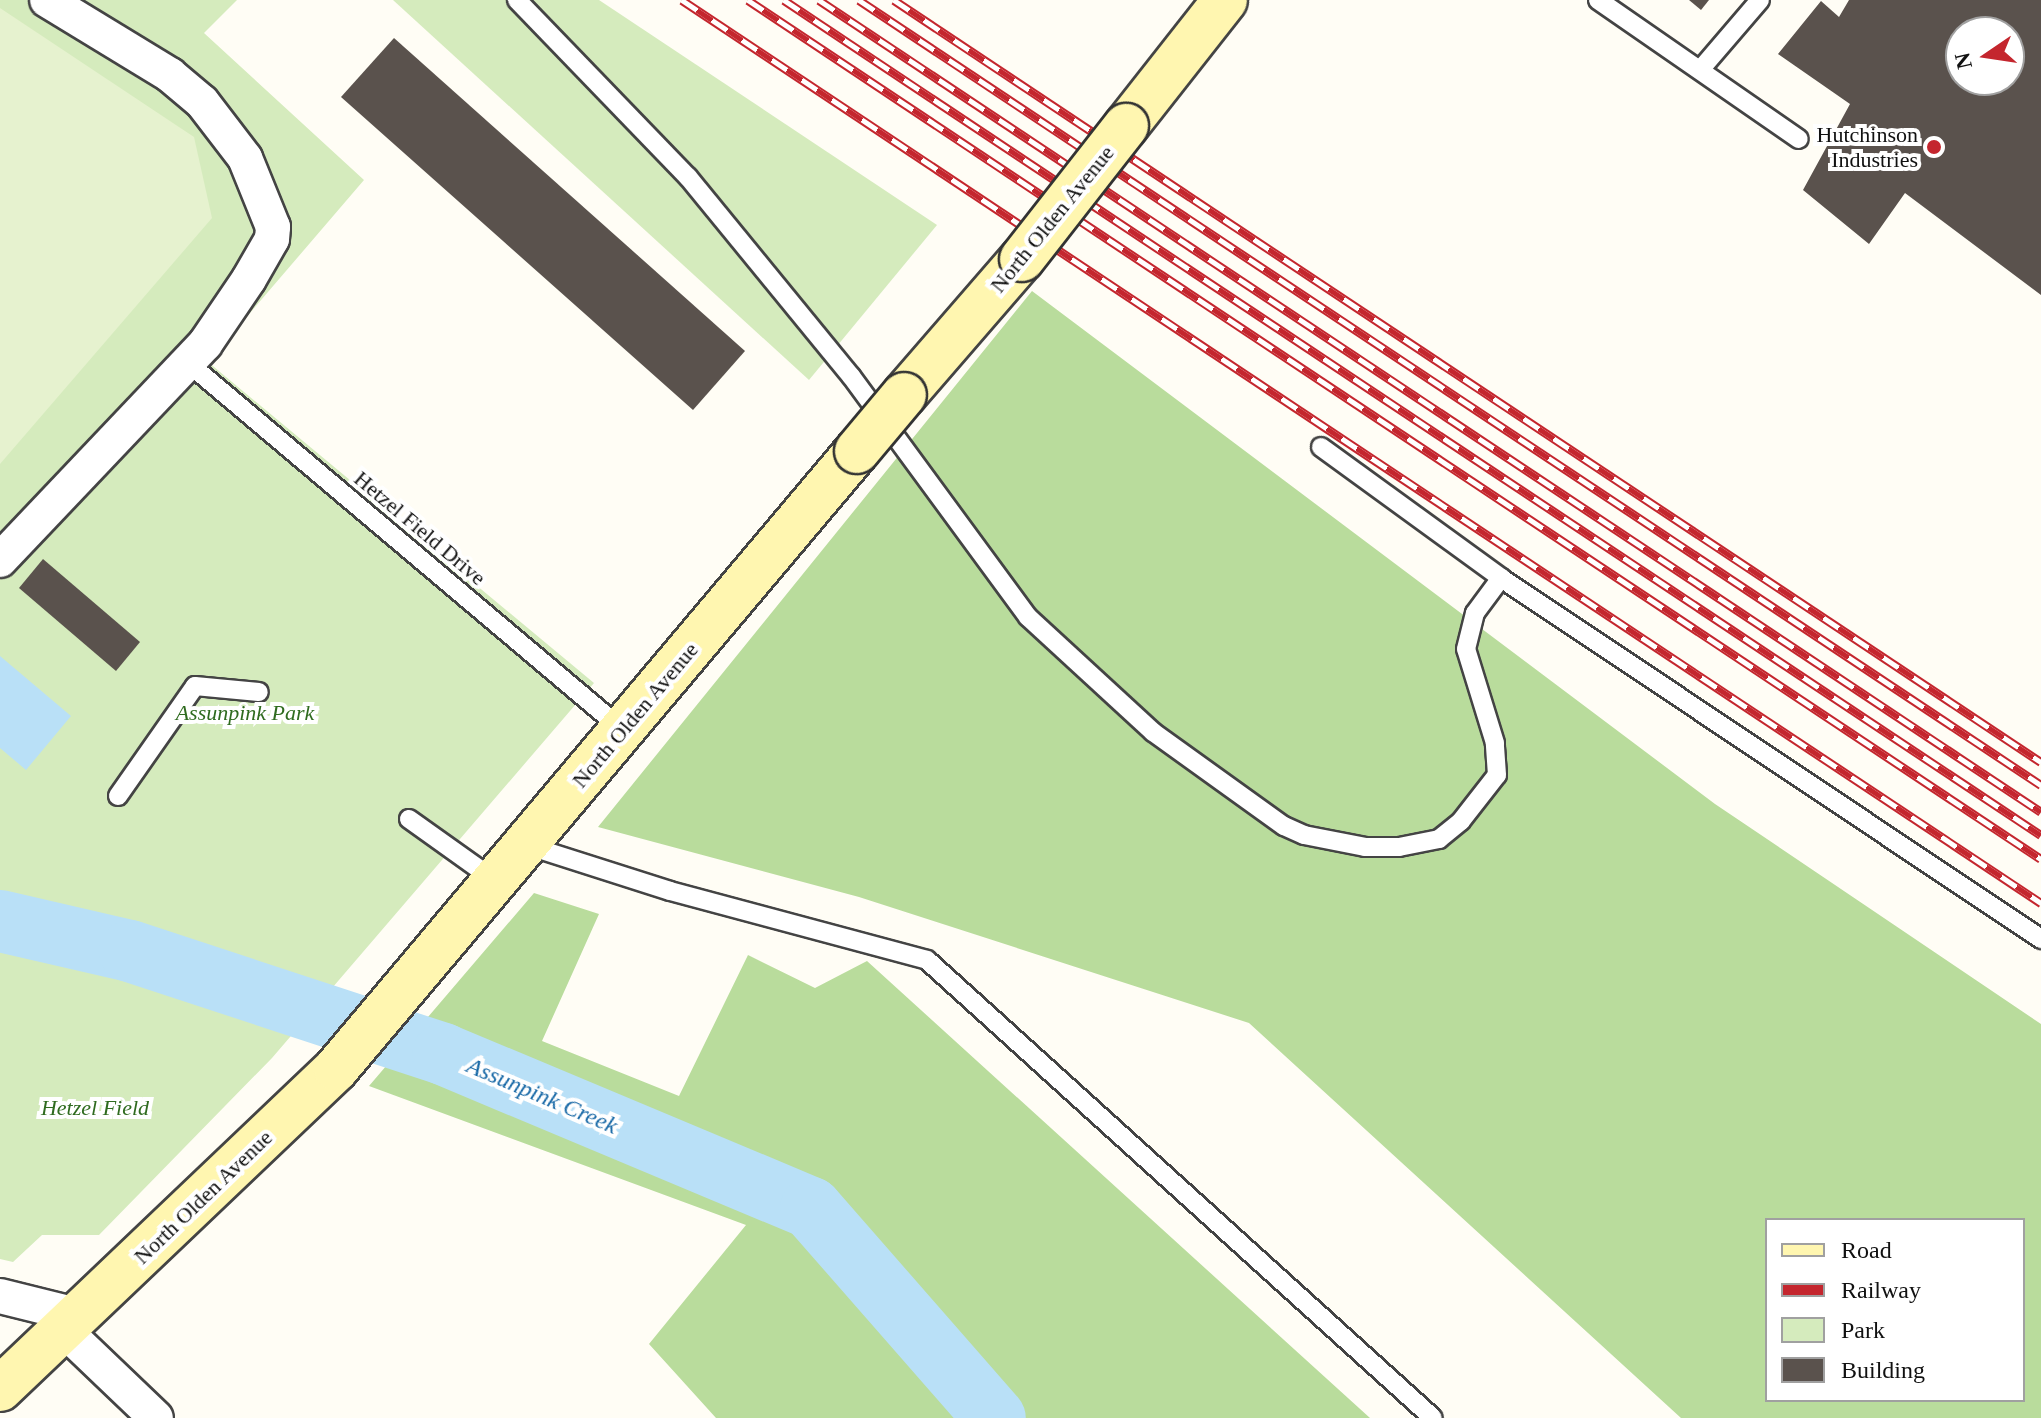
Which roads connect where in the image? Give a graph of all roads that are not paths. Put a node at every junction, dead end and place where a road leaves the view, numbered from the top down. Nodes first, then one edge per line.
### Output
1 (47, 0) edge
2 (517, 0) edge
3 (1225, 0) edge
4 (1598, 0) edge
5 (1760, 0) edge
6 (1700, 70) junction
7 (1799, 139) dead end
8 (187, 362) junction
9 (1321, 447) dead end
10 (0, 560) edge
11 (1501, 578) junction
12 (259, 692) dead end
13 (623, 730) junction
14 (118, 796) dead end
15 (409, 819) dead end
16 (526, 845) junction
17 (496, 881) junction
18 (2041, 939) edge
19 (0, 1296) edge
20 (72, 1323) junction
21 (0, 1389) edge
22 (156, 1418) edge
23 (1433, 1418) edge

1 - 8 street
2 - 11 lane
3 - 13 main road, North Olden Avenue, bridge
4 - 6 lane
5 - 6 lane
6 - 7 lane
8 - 10 street
8 - 13 lane, Hetzel Field Drive
9 - 11 lane
11 - 18 lane
12 - 14 lane
13 - 16 main road, North Olden Avenue
15 - 17 lane
16 - 17 main road, North Olden Avenue
16 - 23 lane
17 - 20 main road, North Olden Avenue
19 - 20 street
20 - 21 main road, North Olden Avenue
20 - 22 street

